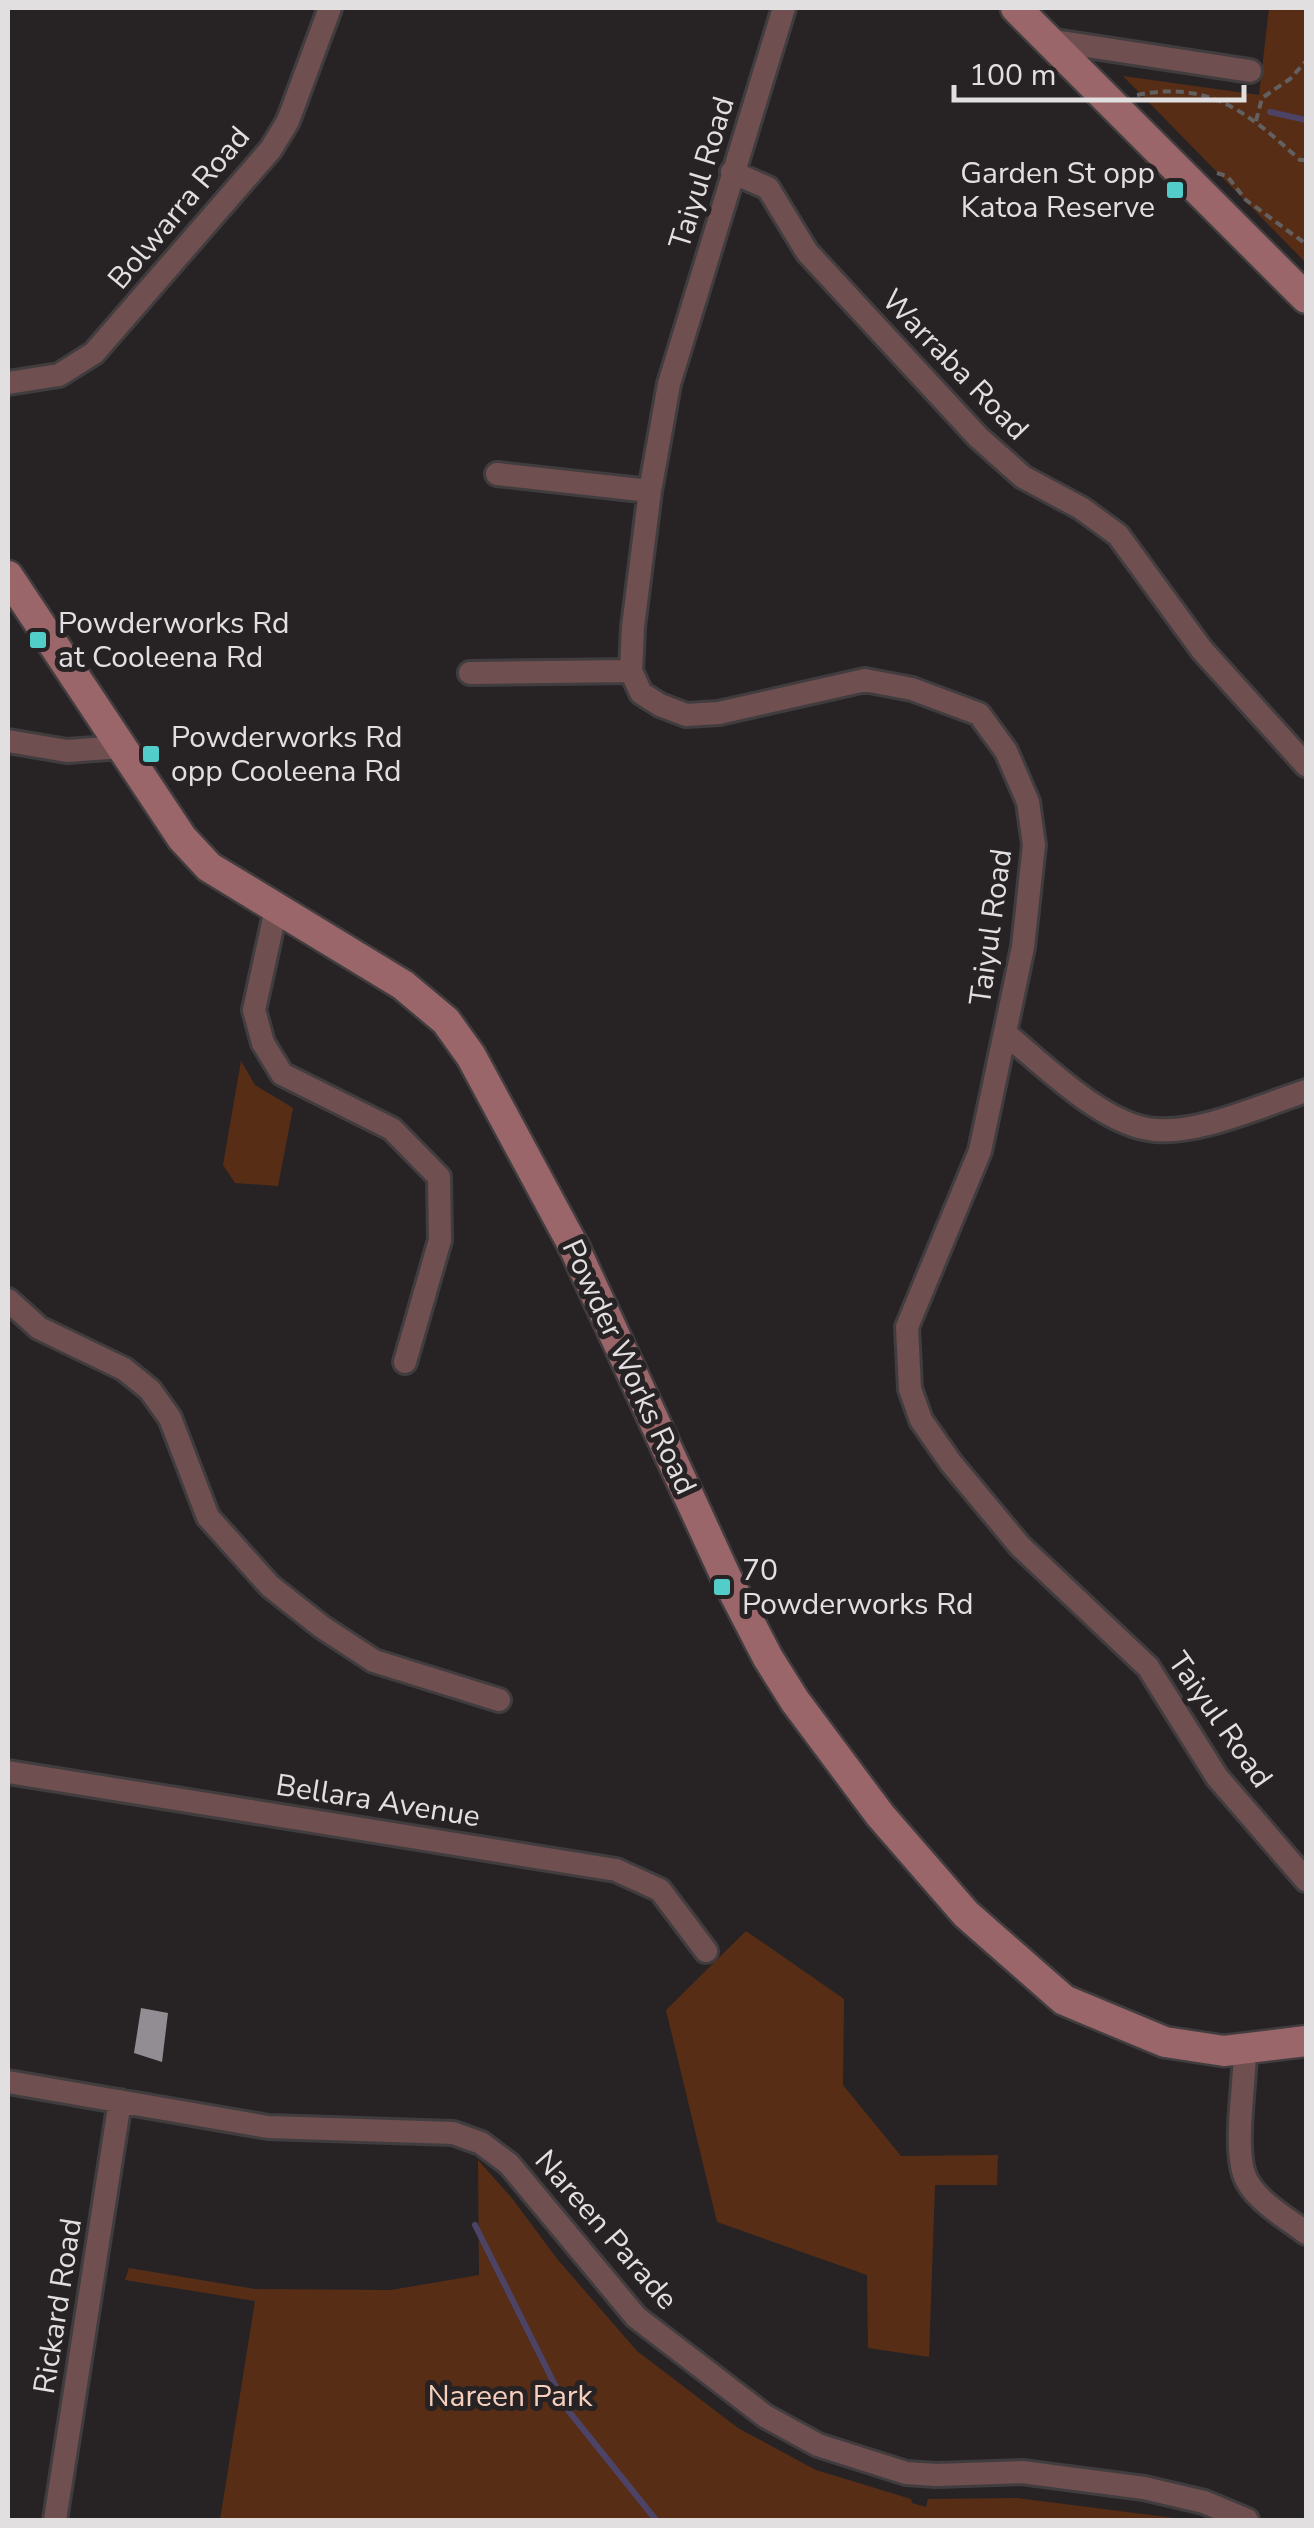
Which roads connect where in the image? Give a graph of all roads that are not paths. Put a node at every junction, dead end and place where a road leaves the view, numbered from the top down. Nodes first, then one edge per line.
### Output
1 (330, 8) edge
2 (784, 8) edge
3 (1016, 8) edge
4 (1048, 40) junction
5 (1250, 71) dead end
6 (732, 172) junction
7 (1306, 298) edge
8 (8, 383) edge
9 (497, 474) dead end
10 (650, 492) junction
11 (8, 576) edge
12 (631, 671) junction
13 (470, 673) dead end
14 (8, 741) edge
15 (122, 746) junction
16 (1306, 766) edge
17 (276, 909) junction
18 (1006, 1034) junction
19 (1306, 1091) edge
20 (8, 1300) edge
21 (405, 1362) dead end
22 (499, 1700) dead end
23 (8, 1772) edge
24 (1306, 1880) edge
25 (706, 1950) dead end
26 (1306, 2041) edge
27 (1246, 2049) junction
28 (8, 2082) edge
29 (120, 2101) junction
30 (1306, 2232) edge
31 (55, 2520) edge
32 (1246, 2520) edge

1 - 8 street, Bolwarra Road
2 - 6 street, Taiyul Road
3 - 4 main road
4 - 5 street
4 - 7 main road
6 - 10 street, Taiyul Road
6 - 16 street, Warraba Road
9 - 10 street
10 - 12 street, Taiyul Road
11 - 15 main road, Powder Works Road
12 - 13 street
12 - 18 street, Taiyul Road
14 - 15 street
15 - 17 main road, Powder Works Road
17 - 21 street
17 - 27 main road, Powder Works Road
18 - 19 street
18 - 24 street, Taiyul Road
20 - 22 street
23 - 25 street, Bellara Avenue
26 - 27 main road, Powder Works Road
27 - 30 street
28 - 29 street, Nareen Parade
29 - 31 street, Rickard Road
29 - 32 street, Nareen Parade

